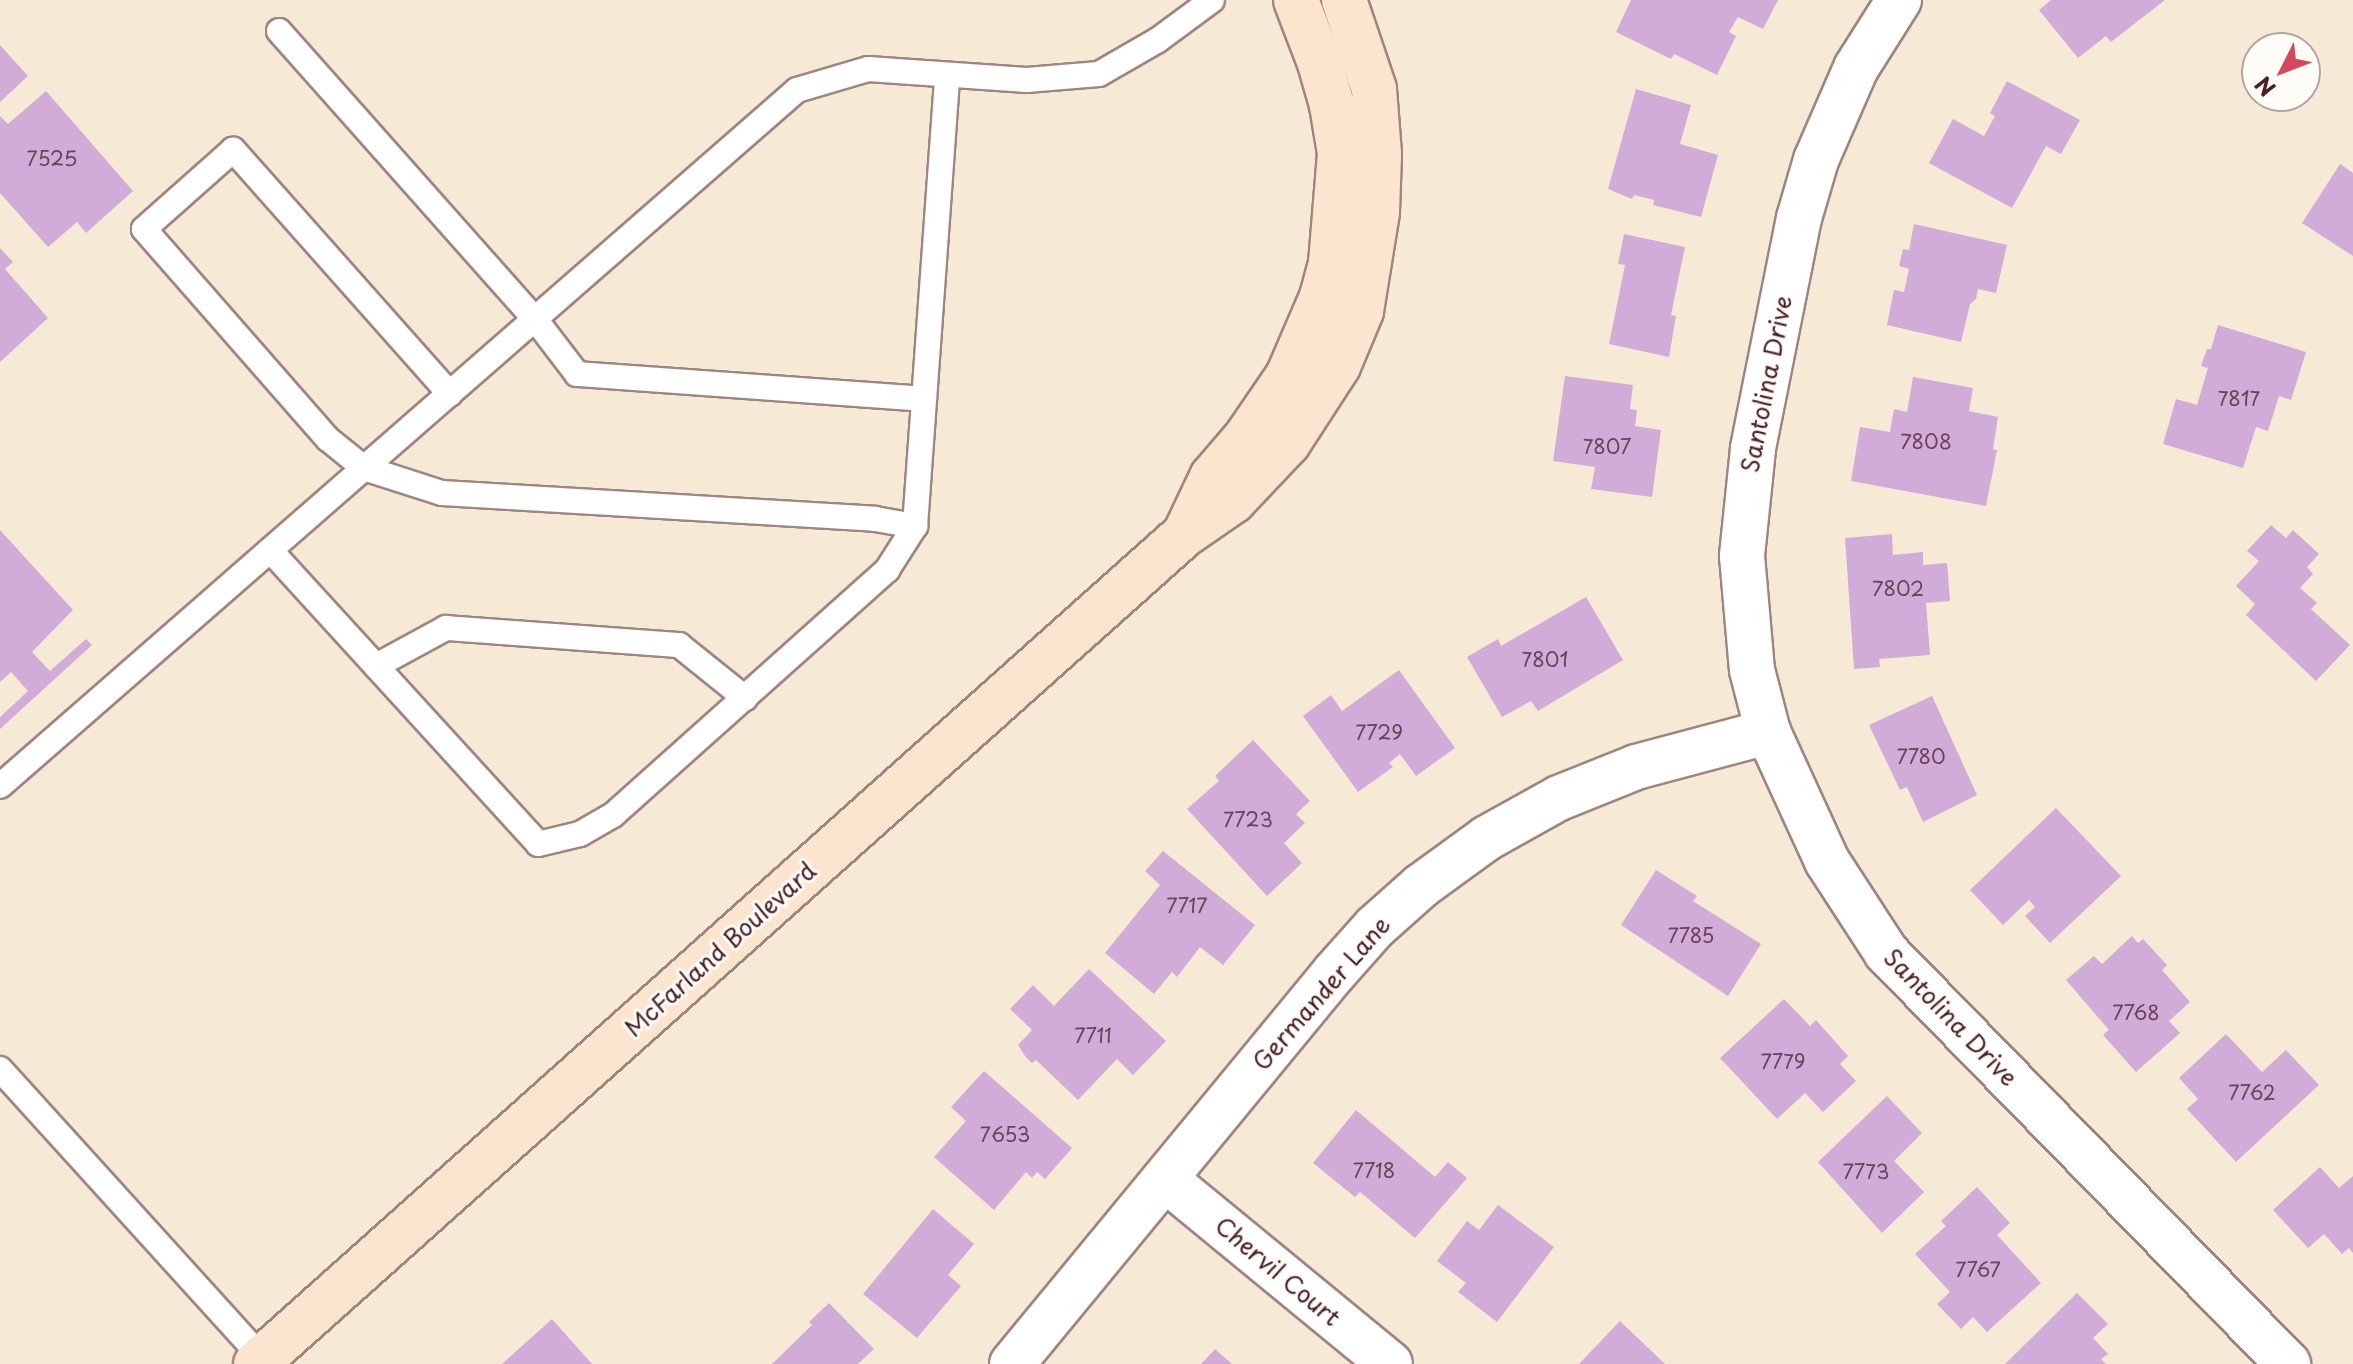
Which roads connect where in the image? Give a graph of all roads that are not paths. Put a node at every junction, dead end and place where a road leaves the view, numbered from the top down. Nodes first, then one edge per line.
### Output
1 (1212, 0) edge
2 (1296, 0) edge
3 (1344, 0) edge
4 (1899, 0) edge
5 (279, 31) dead end
6 (947, 75) junction
7 (535, 319) junction
8 (450, 394) junction
9 (924, 399) junction
10 (364, 468) junction
11 (915, 526) junction
12 (1185, 534) junction
13 (270, 550) junction
14 (376, 666) junction
15 (745, 698) junction
16 (1768, 732) junction
17 (0, 786) edge
18 (0, 1069) edge
19 (1165, 1179) junction
20 (262, 1362) edge
21 (1012, 1364) edge
22 (1390, 1364) edge
23 (2288, 1364) edge

1 - 6 lane
2 - 12 street, McFarland Boulevard
3 - 12 street, McFarland Boulevard
4 - 16 street, Santolina Drive
5 - 7 lane
6 - 7 lane
6 - 9 lane
7 - 8 lane
7 - 9 lane
8 - 10 lane
8 - 10 lane
9 - 11 lane
10 - 11 lane
10 - 13 lane
11 - 15 lane
12 - 20 street, McFarland Boulevard
13 - 14 lane
13 - 17 lane
14 - 15 lane
14 - 15 lane
16 - 19 street, Germander Lane
16 - 23 street, Santolina Drive
18 - 20 lane
19 - 21 street, Germander Lane
19 - 22 street, Chervil Court

